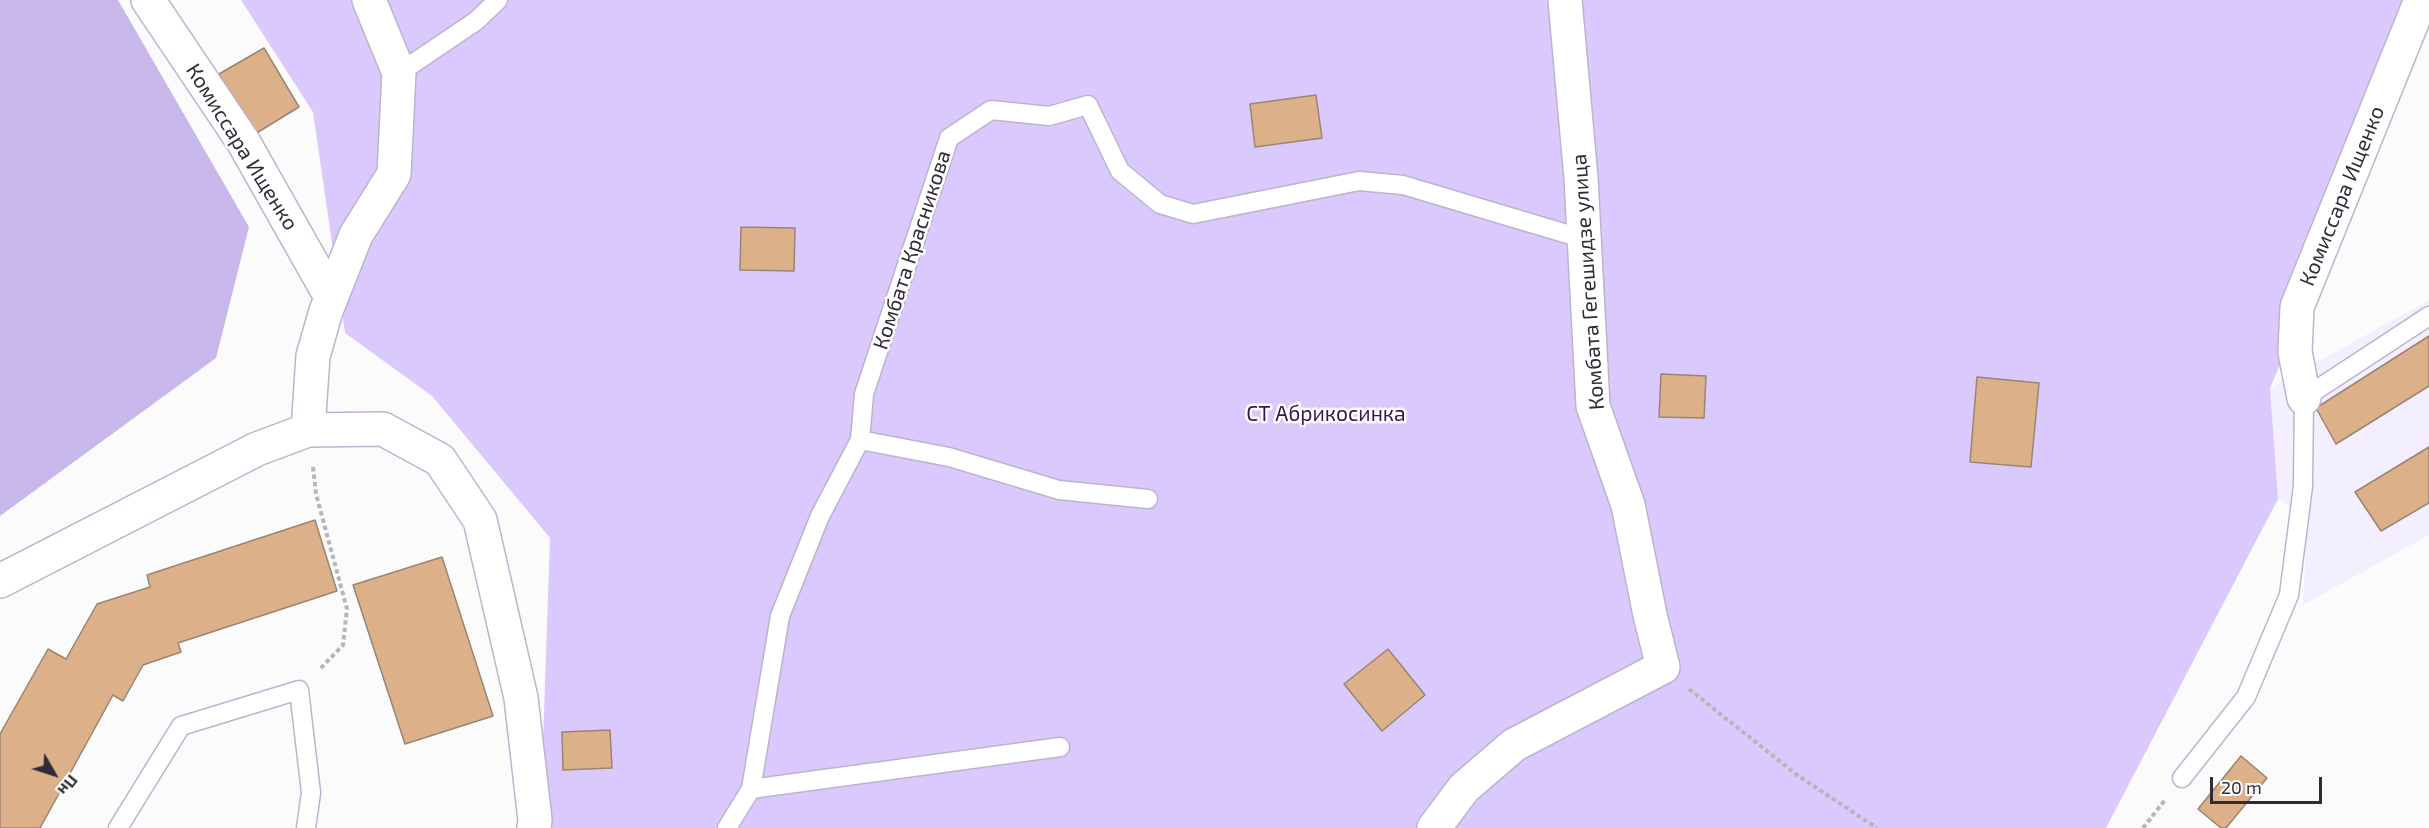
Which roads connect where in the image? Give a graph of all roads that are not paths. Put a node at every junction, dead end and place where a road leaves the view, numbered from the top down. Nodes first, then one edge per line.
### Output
1 (147, 0) edge
2 (369, 0) edge
3 (498, 0) edge
4 (1565, 0) edge
5 (2421, 0) edge
6 (399, 73) junction
7 (1584, 239) junction
8 (331, 297) junction
9 (2429, 316) edge
10 (2304, 398) junction
11 (308, 430) junction
12 (860, 440) junction
13 (1148, 499) dead end
14 (0, 581) edge
15 (1060, 747) dead end
16 (2182, 778) road end
17 (751, 789) junction
18 (118, 828) edge
19 (306, 828) edge
20 (534, 828) edge
21 (727, 828) edge
22 (1434, 828) edge

1 - 8 street, Комиссара Ищенко
2 - 6 street
3 - 6 lane
4 - 7 street, Комбата Гегешидзе улица
5 - 10 street, Комиссара Ищенко
6 - 8 street
7 - 12 lane, Комбата Красникова
7 - 22 street, Комбата Гегешидзе улица
8 - 11 street
9 - 10 lane
10 - 16 lane
11 - 14 street
11 - 20 street
12 - 13 lane
12 - 17 lane, Комбата Красникова
15 - 17 lane
17 - 21 lane, Комбата Красникова
18 - 19 lane

